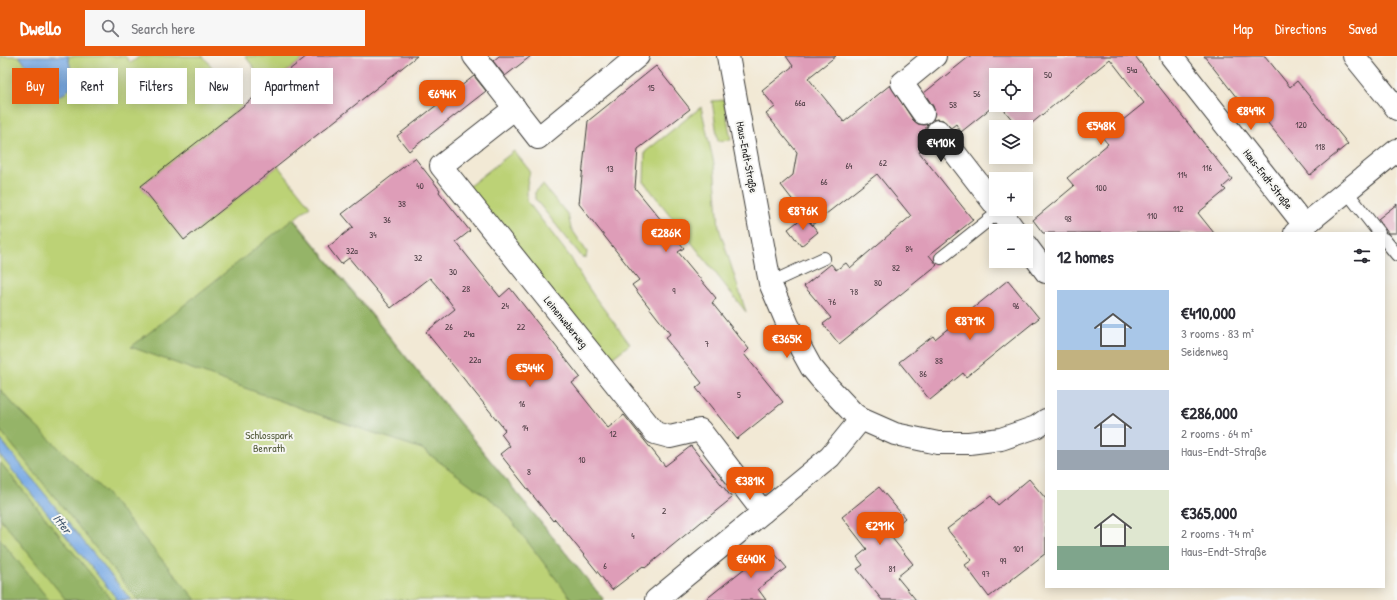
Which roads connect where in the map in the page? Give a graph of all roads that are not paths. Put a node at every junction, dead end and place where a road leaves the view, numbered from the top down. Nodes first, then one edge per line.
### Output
1 (474, 56) edge
2 (638, 56) edge
3 (728, 56) edge
4 (935, 56) edge
5 (1172, 56) edge
6 (1354, 56) edge
7 (515, 108) junction
8 (1397, 110) edge
9 (923, 113) dead end
10 (938, 131) dead end
11 (1397, 150) edge
12 (1347, 192) junction
13 (989, 197) edge
14 (990, 216) edge
15 (1003, 216) edge
16 (1010, 224) edge
17 (1300, 229) edge
18 (1379, 232) edge
19 (1385, 240) edge
20 (1033, 254) edge
21 (1397, 255) edge
22 (824, 258) dead end
23 (941, 258) dead end
24 (1045, 271) edge
25 (770, 283) junction
26 (861, 419) junction
27 (1045, 421) edge
28 (763, 512) junction
29 (656, 600) edge

1 - 7 street
2 - 7 street
3 - 25 street, Haus-Endt-Straße
4 - 9 street
5 - 17 street, Haus-Endt-Straße
6 - 8 street
7 - 28 street, Leinenweberweg
10 - 13 street
11 - 12 street, Haus-Endt-Straße
12 - 17 street, Haus-Endt-Straße
12 - 18 lane
14 - 23 lane
15 - 16 street
19 - 21 lane
20 - 24 street
22 - 25 lane
25 - 26 street, Haus-Endt-Straße
26 - 27 street, Haus-Endt-Straße
26 - 28 street
28 - 29 street

